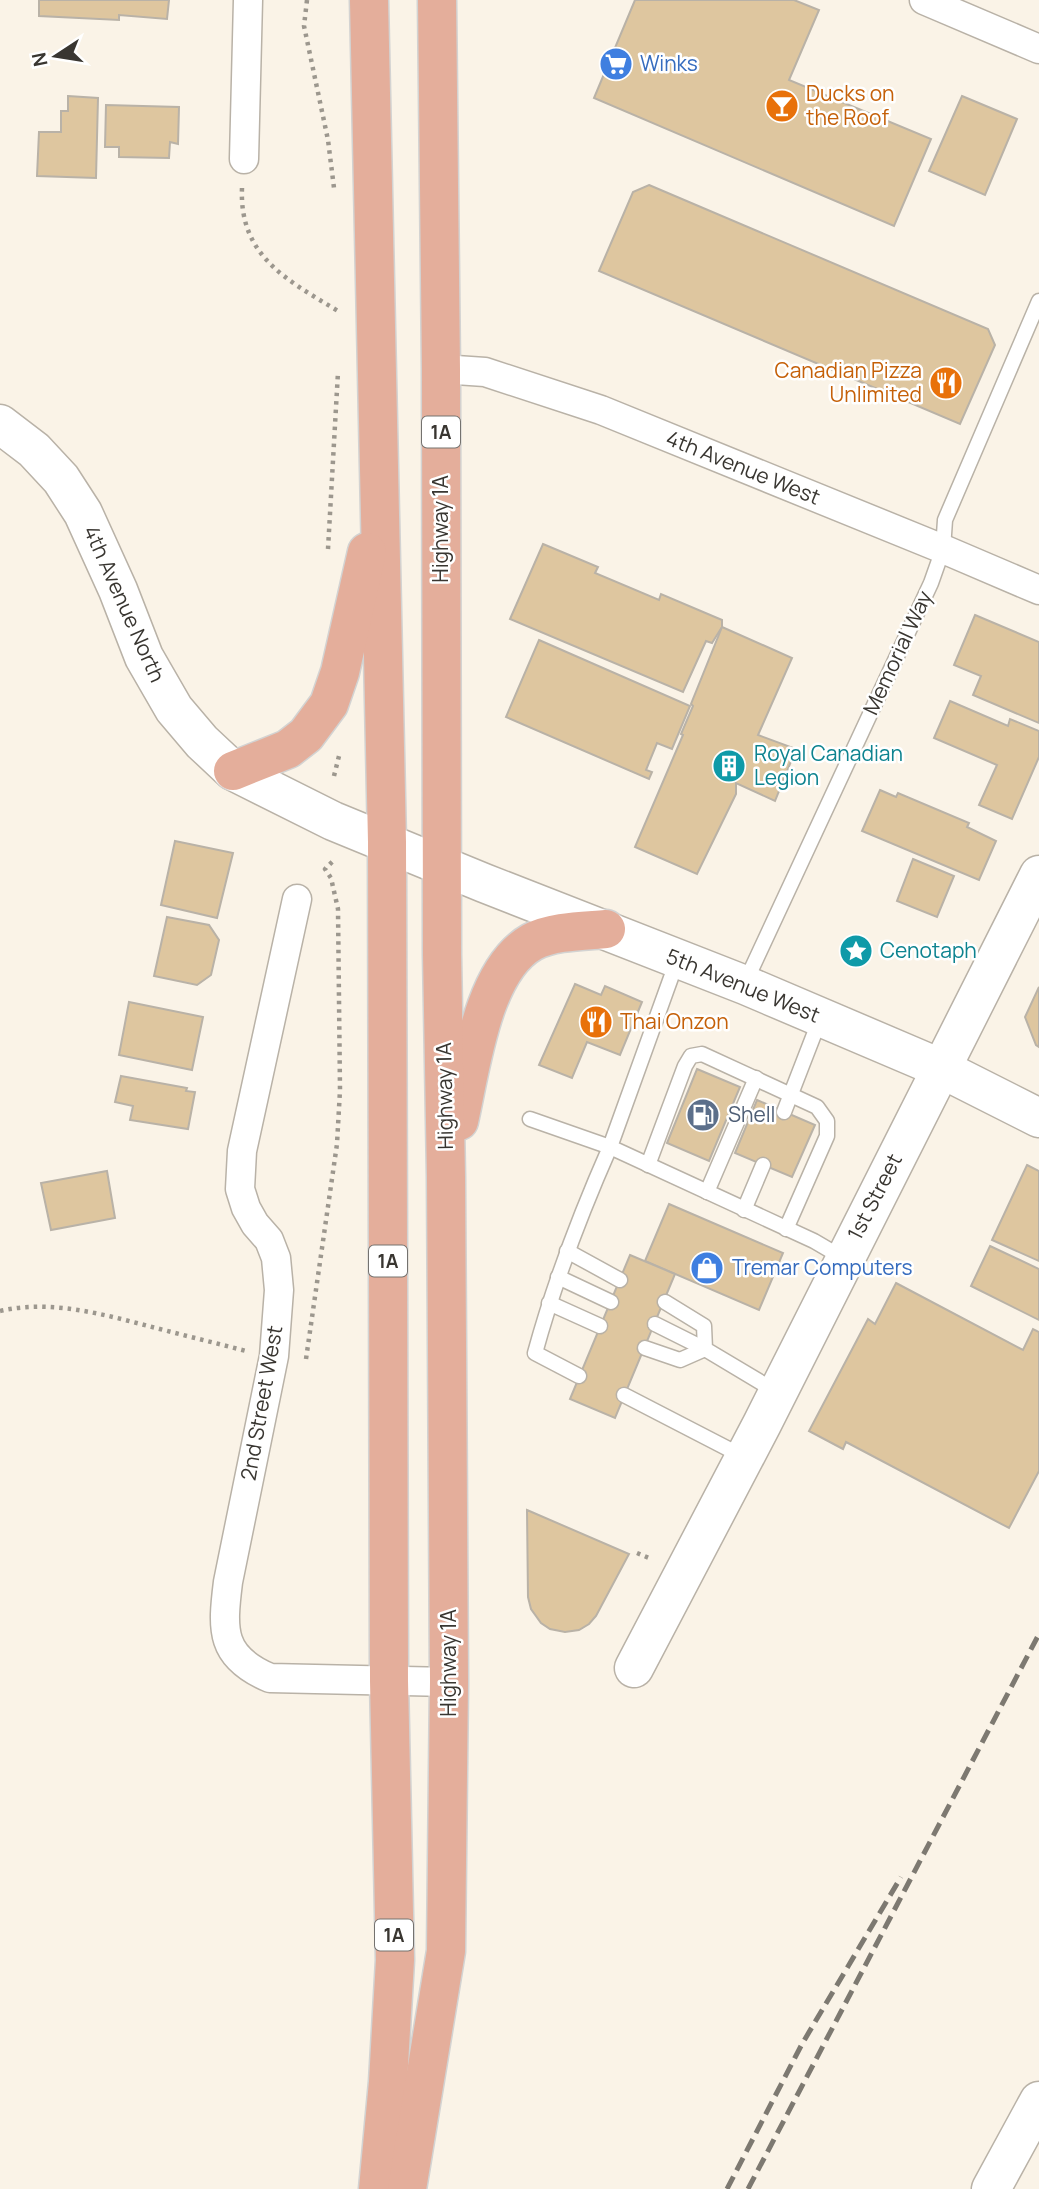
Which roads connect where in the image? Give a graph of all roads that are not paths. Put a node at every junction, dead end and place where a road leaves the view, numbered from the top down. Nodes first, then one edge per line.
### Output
1 (248, 0) edge
2 (369, 0) edge
3 (437, 0) edge
4 (923, 0) edge
5 (1039, 49) edge
6 (244, 159) road end
7 (1039, 300) edge
8 (441, 369) junction
9 (0, 424) edge
10 (380, 492) junction
11 (943, 549) junction
12 (1039, 590) edge
13 (233, 771) junction
14 (387, 842) junction
15 (443, 865) junction
16 (1039, 874) edge
17 (298, 899) dead end
18 (606, 929) junction
19 (678, 959) junction
20 (745, 985) junction
21 (820, 1017) junction
22 (940, 1068) junction
23 (756, 1078) junction
24 (791, 1094) junction
25 (784, 1112) dead end
26 (1039, 1118) edge
27 (530, 1119) dead end
28 (610, 1147) junction
29 (648, 1165) junction
30 (763, 1165) dead end
31 (446, 1177) junction
32 (707, 1192) junction
33 (744, 1210) junction
34 (786, 1229) junction
35 (567, 1251) junction
36 (844, 1259) junction
37 (558, 1277) junction
38 (620, 1280) dead end
39 (611, 1302) dead end
40 (665, 1302) dead end
41 (549, 1303) junction
42 (656, 1324) dead end
43 (600, 1326) dead end
44 (645, 1348) dead end
45 (705, 1349) junction
46 (579, 1376) dead end
47 (778, 1392) junction
48 (624, 1395) dead end
49 (744, 1457) junction
50 (634, 1668) dead end
51 (389, 1681) junction
52 (449, 1682) junction
53 (1039, 2101) edge
54 (377, 2189) edge
55 (407, 2189) edge
56 (991, 2189) edge

1 - 6 street
2 - 10 main road, 1A
3 - 8 main road, Highway 1A / 1A
4 - 5 street
7 - 11 lane, Memorial Way
8 - 11 street, 4th Avenue West
8 - 15 main road, Highway 1A / 1A
9 - 13 street, 4th Avenue North
10 - 13 main road
10 - 14 main road, 1A
11 - 12 street, 4th Avenue West
11 - 20 lane, Memorial Way
13 - 14 street, 4th Avenue North
14 - 15 street, 4th Avenue North
14 - 51 main road, 1A
15 - 18 street, 5th Avenue West
15 - 31 main road, Highway 1A / 1A
16 - 22 street, 1st Street
17 - 51 street, 2nd Street West
18 - 19 street, 5th Avenue West
18 - 31 main road
19 - 20 street, 5th Avenue West
19 - 28 lane
20 - 21 street, 5th Avenue West
21 - 22 street, 5th Avenue West
21 - 24 lane
22 - 26 street, 5th Avenue West
22 - 36 street, 1st Street
23 - 24 lane
23 - 29 lane
23 - 32 lane
24 - 25 lane
24 - 34 lane
27 - 28 lane
28 - 29 lane
28 - 35 lane
29 - 32 lane
30 - 33 lane
31 - 52 main road, Highway 1A / 1A
32 - 33 lane
33 - 34 lane
34 - 36 lane
35 - 37 lane
35 - 38 lane
36 - 47 street, 1st Street
37 - 39 lane
37 - 41 lane
40 - 45 lane
41 - 43 lane
41 - 46 lane
42 - 45 lane
44 - 45 lane
45 - 47 lane
47 - 49 street, 1st Street
48 - 49 lane
49 - 50 street, 1st Street
51 - 52 street, 2nd Street West
51 - 54 main road, 1A
52 - 55 main road, Highway 1A / 1A
53 - 56 street

